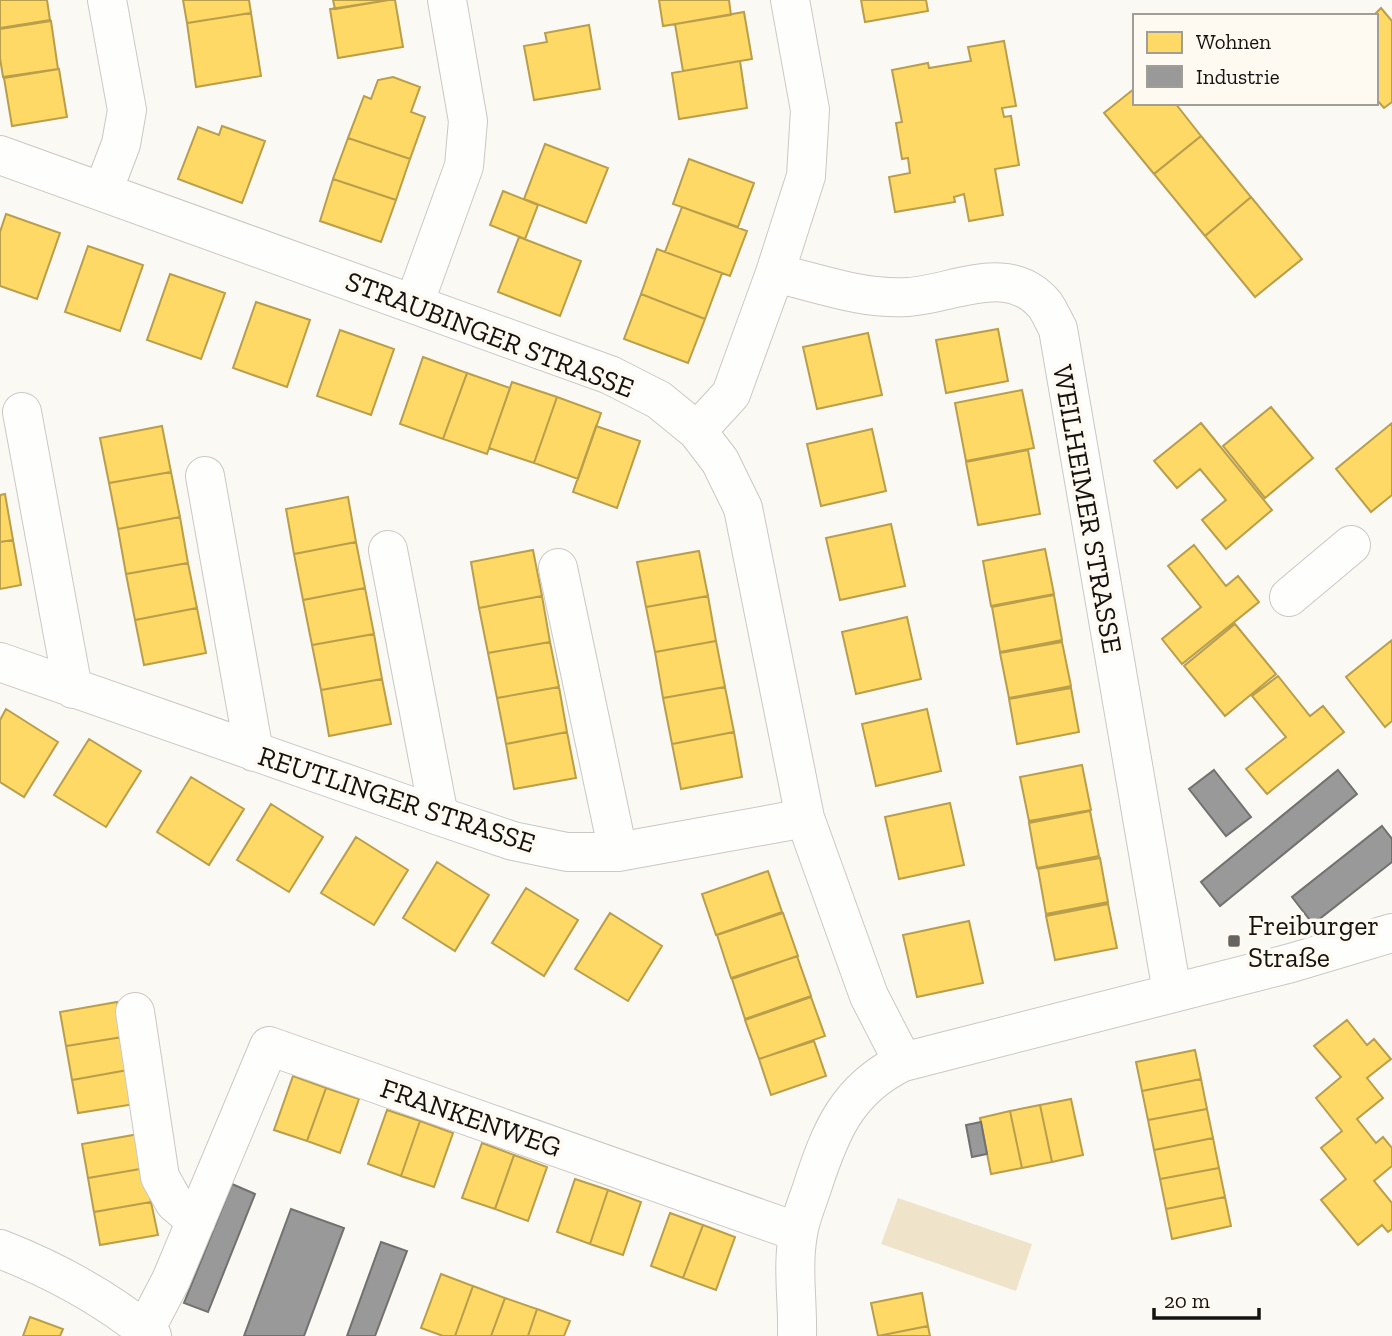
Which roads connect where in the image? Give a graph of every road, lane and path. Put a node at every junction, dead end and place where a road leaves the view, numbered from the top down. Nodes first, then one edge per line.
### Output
1 (107, 0) edge
2 (447, 0) edge
3 (790, 0) edge
4 (0, 155) edge
5 (103, 191) junction
6 (775, 273) junction
7 (414, 304) junction
8 (22, 412) dead end
9 (697, 431) junction
10 (205, 476) dead end
11 (1351, 545) dead end
12 (388, 550) dead end
13 (558, 568) dead end
14 (1290, 597) dead end
15 (0, 662) edge
16 (73, 689) junction
17 (254, 752) junction
18 (439, 816) junction
19 (805, 818) junction
20 (618, 852) junction
21 (1392, 933) edge
22 (1172, 992) junction
23 (135, 1012) dead end
24 (903, 1062) junction
25 (196, 1221) junction
26 (798, 1232) junction
27 (0, 1249) edge
28 (149, 1333) edge
29 (797, 1336) edge

1 - 5 street
2 - 7 street
3 - 6 street
4 - 5 street, STRAUBINGER STRASSE
5 - 7 street, STRAUBINGER STRASSE
6 - 9 street
6 - 22 street, WEILHEIMER STRASSE
7 - 9 street, STRAUBINGER STRASSE
8 - 16 street
9 - 19 street, STRAUBINGER STRASSE
10 - 17 street
11 - 14 street
12 - 18 street
13 - 20 street
15 - 16 street, REUTLINGER STRASSE
16 - 17 street, REUTLINGER STRASSE
17 - 18 street, REUTLINGER STRASSE
18 - 20 street, REUTLINGER STRASSE
19 - 20 street, REUTLINGER STRASSE
19 - 24 street, STRAUBINGER STRASSE
21 - 22 street
22 - 24 street
23 - 25 street
24 - 26 street
25 - 26 street, FRANKENWEG
25 - 28 street
26 - 29 street
27 - 28 street

